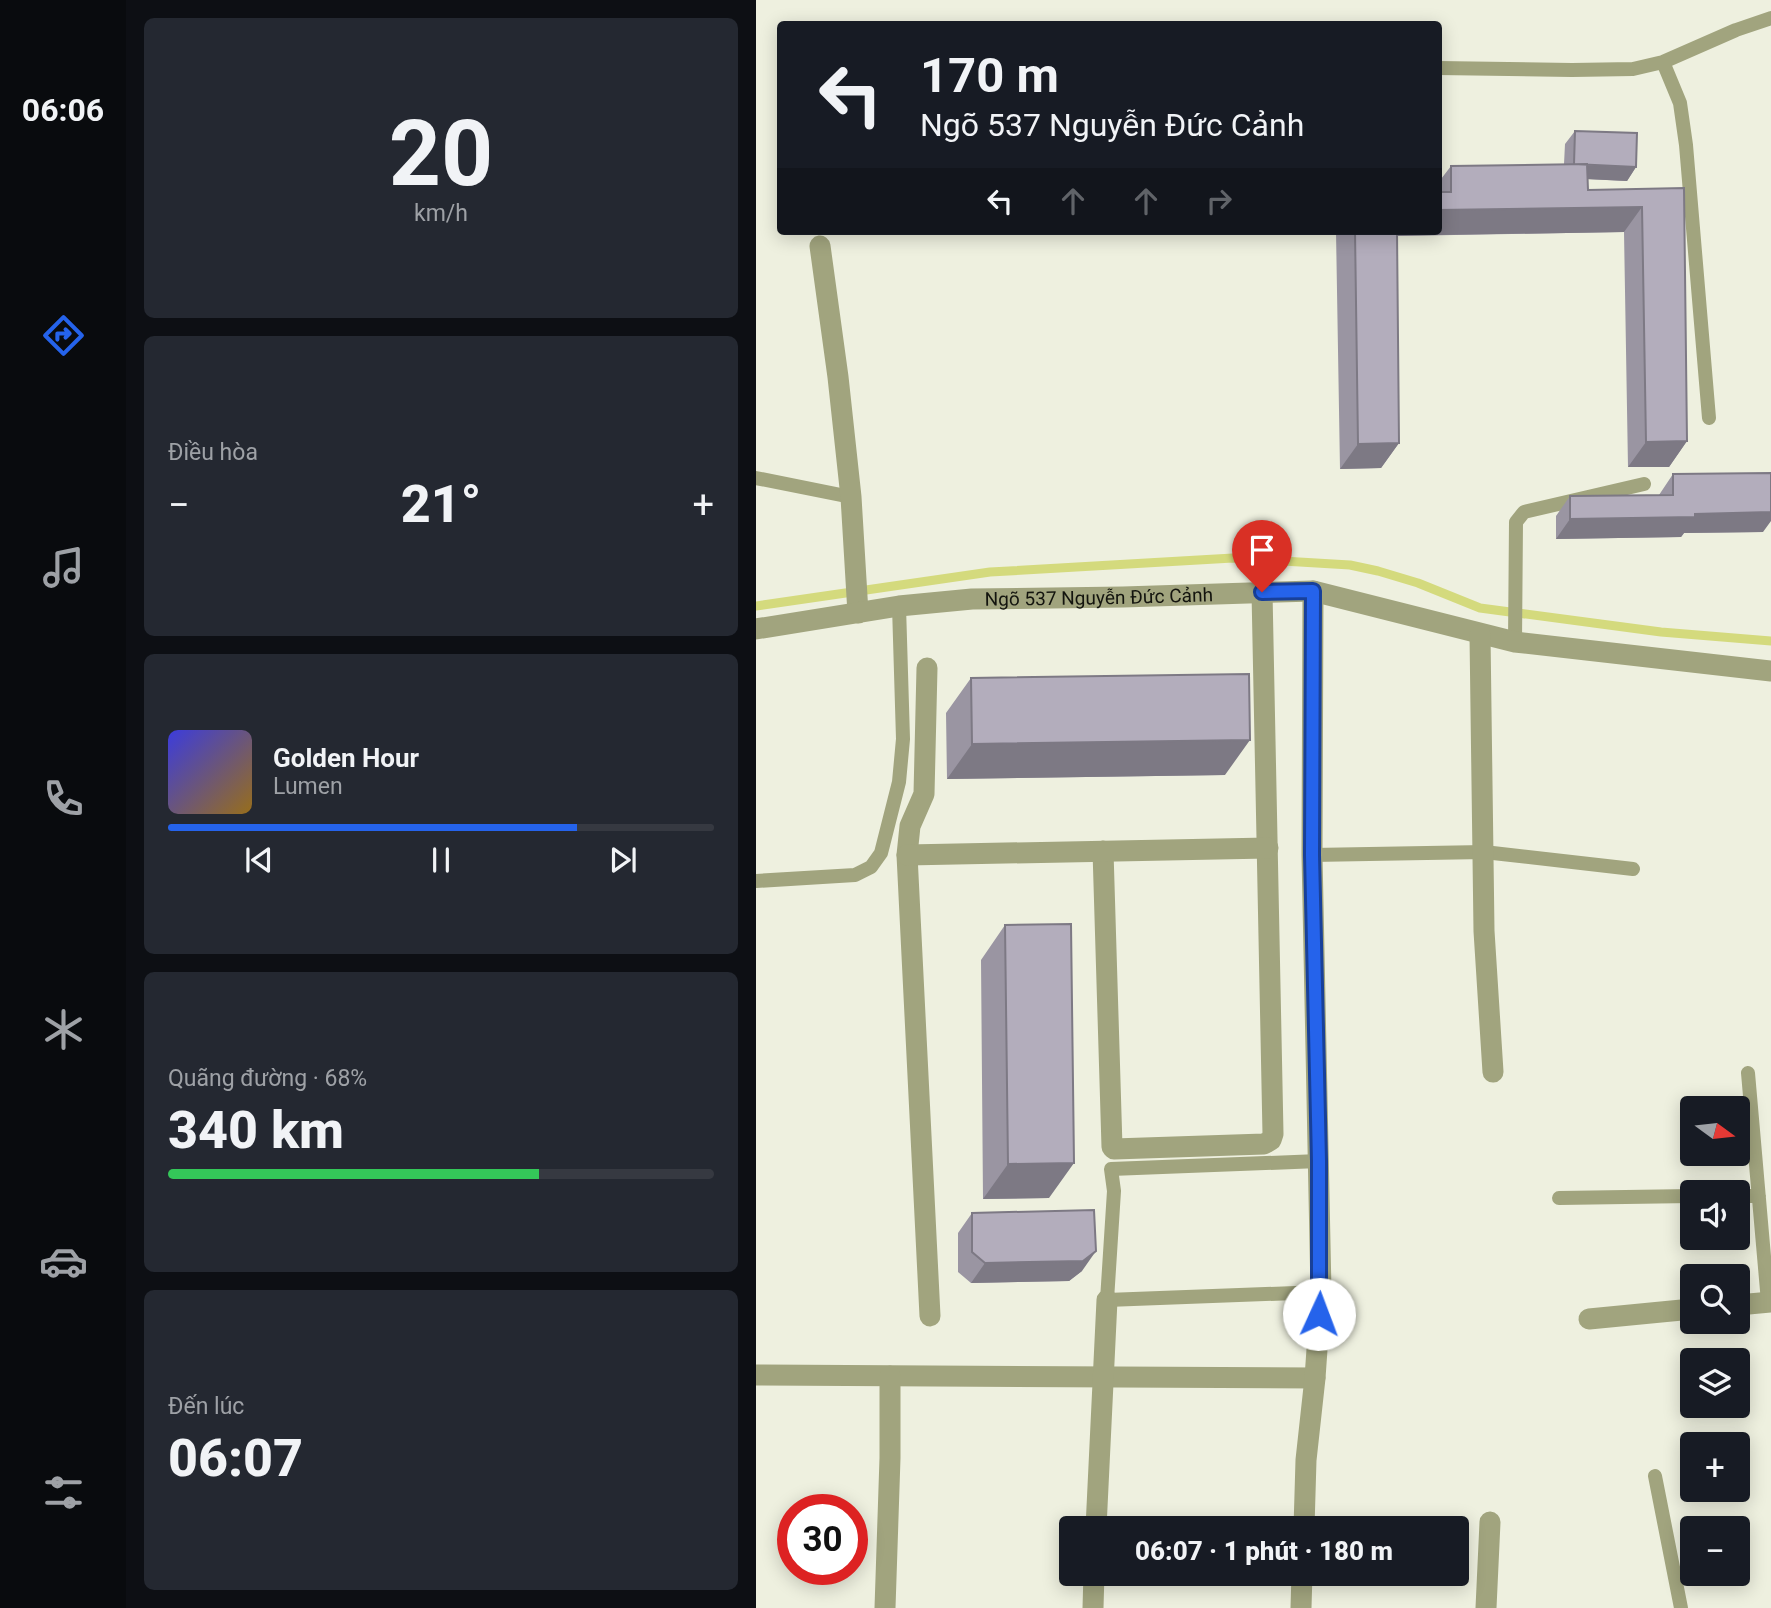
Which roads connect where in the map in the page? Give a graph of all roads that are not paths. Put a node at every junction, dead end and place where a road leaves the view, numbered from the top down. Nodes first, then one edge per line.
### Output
1 (1771, 18) edge
2 (1663, 62) junction
3 (1442, 68) edge
4 (820, 246) dead end
5 (1709, 418) dead end
6 (756, 463) edge
7 (758, 478) edge
8 (1644, 484) dead end
9 (850, 497) junction
10 (1313, 591) junction
11 (1262, 592) junction
12 (857, 599) junction
13 (900, 606) junction
14 (756, 629) edge
15 (1480, 635) junction
16 (1515, 642) junction
17 (927, 668) dead end
18 (1771, 671) edge
19 (1268, 848) junction
20 (1103, 851) junction
21 (1484, 852) junction
22 (907, 855) junction
23 (1312, 855) junction
24 (1633, 869) dead end
25 (756, 881) edge
26 (1493, 1072) dead end
27 (1748, 1073) dead end
28 (1319, 1161) junction
29 (1680, 1196) edge
30 (1750, 1196) edge
31 (1759, 1196) junction
32 (1559, 1198) dead end
33 (1321, 1292) junction
34 (1107, 1300) junction
35 (1770, 1302) edge
36 (1750, 1304) edge
37 (1680, 1310) edge
38 (930, 1316) dead end
39 (1589, 1319) dead end
40 (756, 1375) edge
41 (890, 1376) junction
42 (1103, 1377) junction
43 (1315, 1378) junction
44 (1655, 1476) dead end
45 (1097, 1516) edge
46 (1304, 1516) edge
47 (1490, 1522) dead end
48 (1094, 1586) edge
49 (1302, 1586) edge
50 (885, 1608) edge
51 (1093, 1608) edge
52 (1301, 1608) edge
53 (1486, 1608) edge
54 (1681, 1608) edge

1 - 2 lane
2 - 3 lane
2 - 5 lane
4 - 9 street
6 - 7 lane
7 - 9 lane
8 - 16 lane
9 - 12 street
10 - 11 street, Ngõ 537 Nguyễn Đức Cảnh
10 - 15 street, Ngõ 537 Nguyễn Đức Cảnh
10 - 23 street
11 - 13 street, Ngõ 537 Nguyễn Đức Cảnh
11 - 19 street
12 - 13 street, Ngõ 537 Nguyễn Đức Cảnh
12 - 14 street, Ngõ 537 Nguyễn Đức Cảnh
13 - 25 lane
15 - 16 street, Ngõ 537 Nguyễn Đức Cảnh
15 - 21 street
16 - 18 street, Ngõ 537 Nguyễn Đức Cảnh
17 - 22 street
19 - 20 street
19 - 20 street
20 - 22 street
21 - 23 lane
21 - 24 lane
21 - 26 street
22 - 38 street
23 - 28 street
27 - 31 lane
28 - 33 street
28 - 34 lane
29 - 32 lane
30 - 31 lane
31 - 35 lane
33 - 34 lane
33 - 43 street
34 - 42 street
35 - 36 street
37 - 39 street
40 - 41 street
41 - 42 street
41 - 50 street
42 - 43 street
42 - 45 street
43 - 46 street
44 - 54 lane
47 - 53 street
48 - 51 street
49 - 52 street

